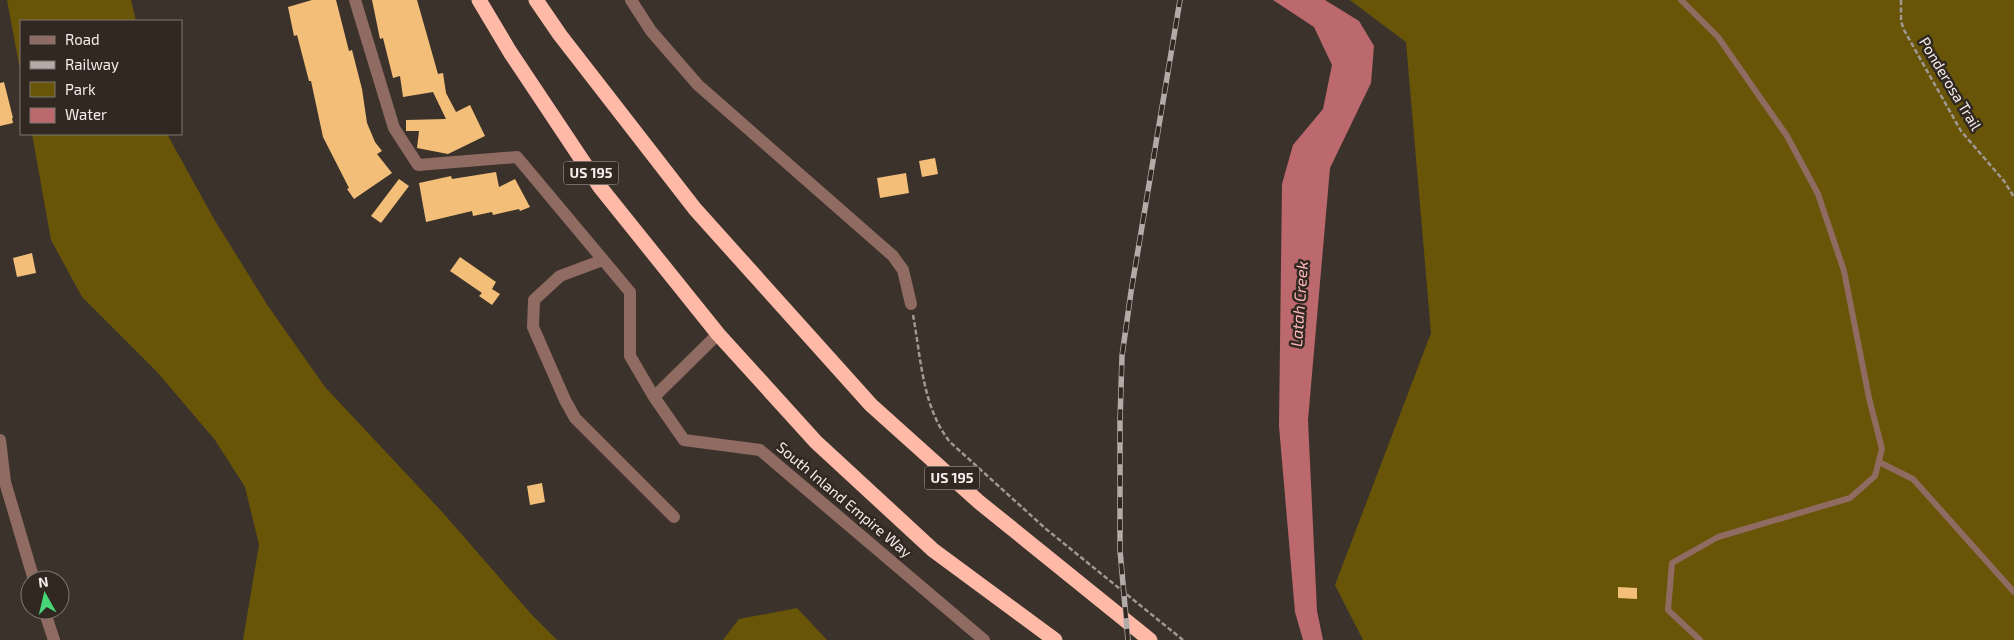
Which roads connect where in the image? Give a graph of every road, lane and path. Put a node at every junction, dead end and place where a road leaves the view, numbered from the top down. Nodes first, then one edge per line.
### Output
1 (355, 0) edge
2 (479, 0) edge
3 (536, 0) edge
4 (631, 0) edge
5 (1681, 0) edge
6 (1901, 0) edge
7 (2014, 197) edge
8 (603, 260) junction
9 (911, 304) joint
10 (718, 334) junction
11 (654, 396) junction
12 (0, 440) edge
13 (1879, 462) junction
14 (674, 517) dead end
15 (31, 570) edge
16 (2014, 592) edge
17 (47, 620) edge
18 (54, 640) edge
19 (984, 640) edge
20 (1056, 640) edge
21 (1150, 640) edge
22 (1183, 640) edge
23 (1700, 640) edge

1 - 8 street, South Inland Empire Way
2 - 10 highway, US 195
3 - 21 highway, US 195
4 - 9 street
5 - 13 lane
6 - 7 path, Ponderosa Trail
8 - 11 street, South Inland Empire Way
8 - 14 street
9 - 22 path
10 - 11 street
10 - 20 highway, US 195
11 - 19 street, South Inland Empire Way
12 - 15 street
13 - 16 lane
13 - 23 lane
17 - 18 street

